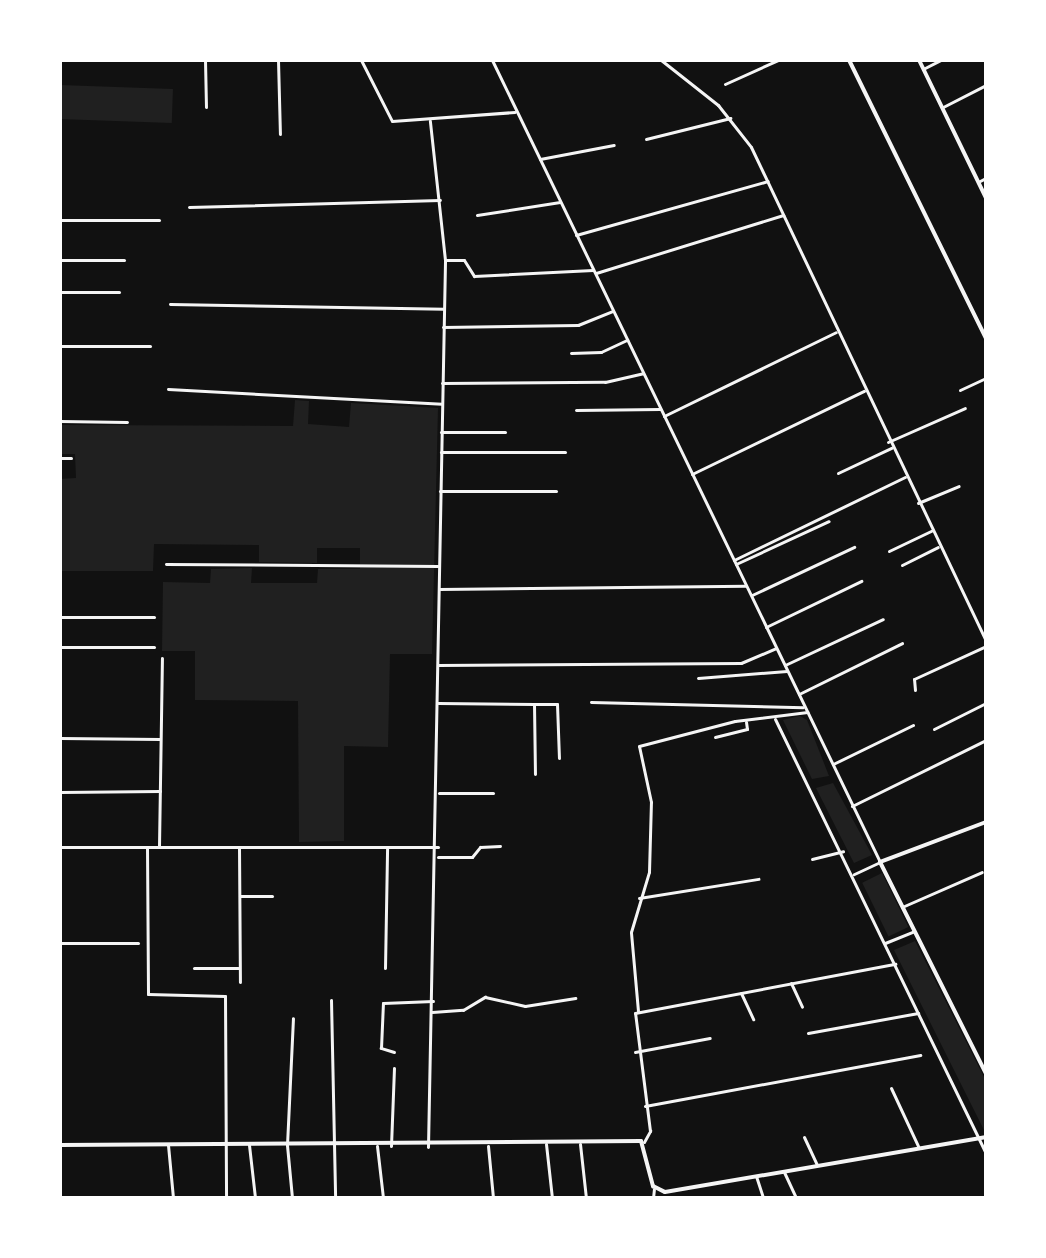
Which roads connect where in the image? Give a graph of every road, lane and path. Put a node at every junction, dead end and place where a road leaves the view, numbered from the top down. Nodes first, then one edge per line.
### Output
1 (205, 60) edge
2 (278, 60) edge
3 (361, 60) edge
4 (492, 60) edge
5 (661, 60) edge
6 (778, 60) edge
7 (849, 60) edge
8 (919, 60) edge
9 (941, 60) edge
10 (923, 69) junction
11 (725, 84) dead end
12 (986, 85) edge
13 (206, 107) dead end
14 (942, 107) junction
15 (517, 111) junction
16 (730, 118) junction
17 (430, 121) junction
18 (280, 134) dead end
19 (646, 139) dead end
20 (614, 145) dead end
21 (540, 159) junction
22 (986, 178) edge
23 (768, 181) junction
24 (978, 182) junction
25 (986, 198) edge
26 (440, 200) junction
27 (560, 202) junction
28 (189, 207) dead end
29 (477, 215) dead end
30 (783, 215) junction
31 (60, 220) edge
32 (159, 220) dead end
33 (576, 235) junction
34 (60, 260) edge
35 (124, 260) dead end
36 (445, 260) junction
37 (594, 272) junction
38 (60, 292) edge
39 (119, 292) dead end
40 (170, 304) dead end
41 (444, 309) junction
42 (613, 310) junction
43 (443, 327) junction
44 (836, 332) junction
45 (986, 338) edge
46 (627, 340) junction
47 (60, 346) edge
48 (150, 346) dead end
49 (571, 353) dead end
50 (643, 373) junction
51 (986, 378) edge
52 (442, 383) junction
53 (168, 389) dead end
54 (960, 390) dead end
55 (864, 391) junction
56 (442, 404) junction
57 (965, 408) dead end
58 (661, 409) junction
59 (576, 410) dead end
60 (664, 416) junction
61 (60, 421) edge
62 (127, 422) dead end
63 (441, 432) junction
64 (505, 432) dead end
65 (888, 442) junction
66 (891, 448) junction
67 (441, 452) junction
68 (565, 452) dead end
69 (60, 458) edge
70 (71, 458) dead end
71 (838, 473) dead end
72 (692, 474) junction
73 (905, 477) junction
74 (959, 486) dead end
75 (440, 491) junction
76 (556, 491) dead end
77 (918, 504) junction
78 (829, 521) dead end
79 (931, 531) junction
80 (939, 546) junction
81 (854, 547) dead end
82 (889, 551) dead end
83 (735, 562) junction
84 (166, 564) dead end
85 (902, 565) dead end
86 (439, 566) junction
87 (861, 581) dead end
88 (746, 586) junction
89 (439, 589) junction
90 (751, 596) junction
91 (60, 617) edge
92 (154, 617) dead end
93 (883, 619) dead end
94 (766, 627) junction
95 (902, 643) dead end
96 (986, 644) edge
97 (60, 647) edge
98 (154, 647) dead end
99 (776, 648) junction
100 (162, 658) dead end
101 (438, 665) junction
102 (785, 666) junction
103 (787, 671) junction
104 (698, 678) dead end
105 (915, 690) dead end
106 (799, 694) junction
107 (591, 702) dead end
108 (438, 703) junction
109 (986, 703) edge
110 (534, 704) junction
111 (806, 710) junction
112 (775, 719) junction
113 (746, 720) junction
114 (913, 725) dead end
115 (934, 729) dead end
116 (715, 737) dead end
117 (60, 738) edge
118 (160, 739) junction
119 (986, 740) edge
120 (559, 758) dead end
121 (833, 765) junction
122 (535, 774) dead end
123 (160, 791) junction
124 (60, 792) edge
125 (439, 793) junction
126 (493, 793) dead end
127 (852, 806) junction
128 (986, 822) edge
129 (500, 846) dead end
130 (60, 847) edge
131 (147, 847) junction
132 (159, 847) junction
133 (239, 847) junction
134 (387, 847) junction
135 (438, 847) junction
136 (843, 851) junction
137 (438, 857) junction
138 (812, 859) dead end
139 (880, 862) junction
140 (982, 872) dead end
141 (854, 874) junction
142 (758, 879) dead end
143 (239, 896) junction
144 (272, 896) dead end
145 (639, 898) junction
146 (902, 907) junction
147 (914, 931) junction
148 (60, 943) edge
149 (138, 943) dead end
150 (885, 943) junction
151 (895, 964) junction
152 (194, 968) dead end
153 (240, 968) junction
154 (385, 968) dead end
155 (240, 982) dead end
156 (791, 983) junction
157 (741, 992) junction
158 (575, 998) dead end
159 (331, 1000) dead end
160 (433, 1001) junction
161 (802, 1007) dead end
162 (638, 1011) junction
163 (432, 1012) junction
164 (918, 1013) junction
165 (293, 1018) dead end
166 (753, 1019) dead end
167 (808, 1033) dead end
168 (710, 1038) dead end
169 (394, 1052) dead end
170 (635, 1052) junction
171 (920, 1055) dead end
172 (394, 1068) dead end
173 (986, 1074) edge
174 (891, 1088) dead end
175 (645, 1106) junction
176 (804, 1137) dead end
177 (986, 1137) edge
178 (979, 1138) junction
179 (644, 1142) junction
180 (546, 1144) junction
181 (580, 1144) junction
182 (60, 1145) edge
183 (168, 1145) junction
184 (220, 1145) junction
185 (249, 1145) junction
186 (287, 1145) junction
187 (329, 1146) junction
188 (377, 1146) junction
189 (391, 1146) junction
190 (488, 1146) junction
191 (428, 1147) junction
192 (919, 1148) junction
193 (986, 1153) edge
194 (817, 1165) junction
195 (783, 1171) junction
196 (756, 1176) junction
197 (654, 1189) junction
198 (173, 1198) edge
199 (226, 1198) edge
200 (255, 1198) edge
201 (292, 1198) edge
202 (335, 1198) edge
203 (383, 1198) edge
204 (493, 1198) edge
205 (552, 1198) edge
206 (586, 1198) edge
207 (653, 1198) edge
208 (763, 1198) edge
209 (796, 1198) edge

1 - 13 street
2 - 18 street
3 - 17 street
4 - 15 street
5 - 16 street
6 - 11 street
7 - 45 street
8 - 10 street
9 - 10 street
10 - 14 street
12 - 14 street
14 - 24 street
15 - 17 street
15 - 21 street
16 - 19 street
16 - 23 street
17 - 26 street
20 - 21 street
21 - 27 street
22 - 24 street
23 - 30 street
23 - 33 street
24 - 25 street
26 - 28 street
26 - 36 street
27 - 29 street
27 - 33 street
30 - 37 street
30 - 44 street
31 - 32 street
33 - 37 street
34 - 35 street
36 - 37 street
36 - 41 street
37 - 42 street
38 - 39 street
40 - 41 street
41 - 43 street
42 - 43 street
42 - 46 street
43 - 52 street
44 - 55 street
44 - 60 street
46 - 49 street
46 - 50 street
47 - 48 street
50 - 52 street
50 - 58 street
51 - 54 street
52 - 56 street
53 - 56 street
55 - 65 street
55 - 72 street
56 - 63 street
57 - 65 street
58 - 59 street
58 - 60 street
60 - 72 street
61 - 62 street
63 - 64 street
63 - 67 street
65 - 66 street
66 - 71 street
66 - 73 street
67 - 68 street
67 - 75 street
69 - 70 street
72 - 83 street
73 - 77 street
73 - 83 street
74 - 77 street
75 - 76 street
75 - 86 street
77 - 79 street
78 - 83 street
79 - 80 street
79 - 82 street
80 - 85 street
80 - 96 street
81 - 90 street
83 - 88 street
84 - 86 street
86 - 89 street
87 - 94 street
88 - 89 street
88 - 90 street
89 - 101 street
90 - 94 street
91 - 92 street
93 - 102 street
94 - 99 street
95 - 106 street
96 - 105 street
97 - 98 street
99 - 101 street
99 - 102 street
100 - 118 street
101 - 108 street
102 - 103 street
103 - 104 street
103 - 106 street
106 - 111 street
107 - 111 street
108 - 110 street
108 - 125 street
109 - 115 street
110 - 120 street
110 - 122 street
111 - 112 street
111 - 121 street
112 - 113 street
112 - 136 street
113 - 116 street
113 - 145 street
114 - 121 street
117 - 118 street
118 - 123 street
119 - 127 street
121 - 127 street
123 - 124 street
123 - 132 street
125 - 126 street
125 - 135 street
127 - 139 street
128 - 139 street
129 - 137 street
130 - 131 street
131 - 132 street
131 - 184 street
132 - 133 street
133 - 134 street
133 - 143 street
134 - 135 street
134 - 154 street
135 - 137 street
136 - 138 street
136 - 141 street
137 - 160 street
139 - 141 street
139 - 146 street
140 - 146 street
141 - 150 street
142 - 145 street
143 - 144 street
143 - 153 street
145 - 162 street
146 - 147 street
147 - 150 street
147 - 173 street
148 - 149 street
150 - 151 street
151 - 156 street
151 - 164 street
152 - 153 street
153 - 155 street
156 - 157 street
156 - 161 street
157 - 162 street
157 - 166 street
158 - 163 street
159 - 187 street
160 - 163 street
160 - 169 street
162 - 170 street
163 - 191 street
164 - 167 street
164 - 178 street
165 - 186 street
168 - 170 street
170 - 175 street
171 - 175 street
172 - 189 street
174 - 192 street
175 - 179 street
176 - 194 street
177 - 178 street
178 - 192 street
178 - 193 street
179 - 181 street
179 - 197 street
180 - 181 street
180 - 190 street
180 - 205 street
181 - 206 street
182 - 183 street
183 - 184 street
183 - 198 street
184 - 185 street
184 - 199 street
185 - 186 street
185 - 200 street
186 - 187 street
186 - 201 street
187 - 188 street
187 - 202 street
188 - 189 street
188 - 203 street
189 - 191 street
190 - 191 street
190 - 204 street
192 - 194 street
194 - 195 street
195 - 196 street
195 - 209 street
196 - 197 street
196 - 208 street
197 - 207 street

